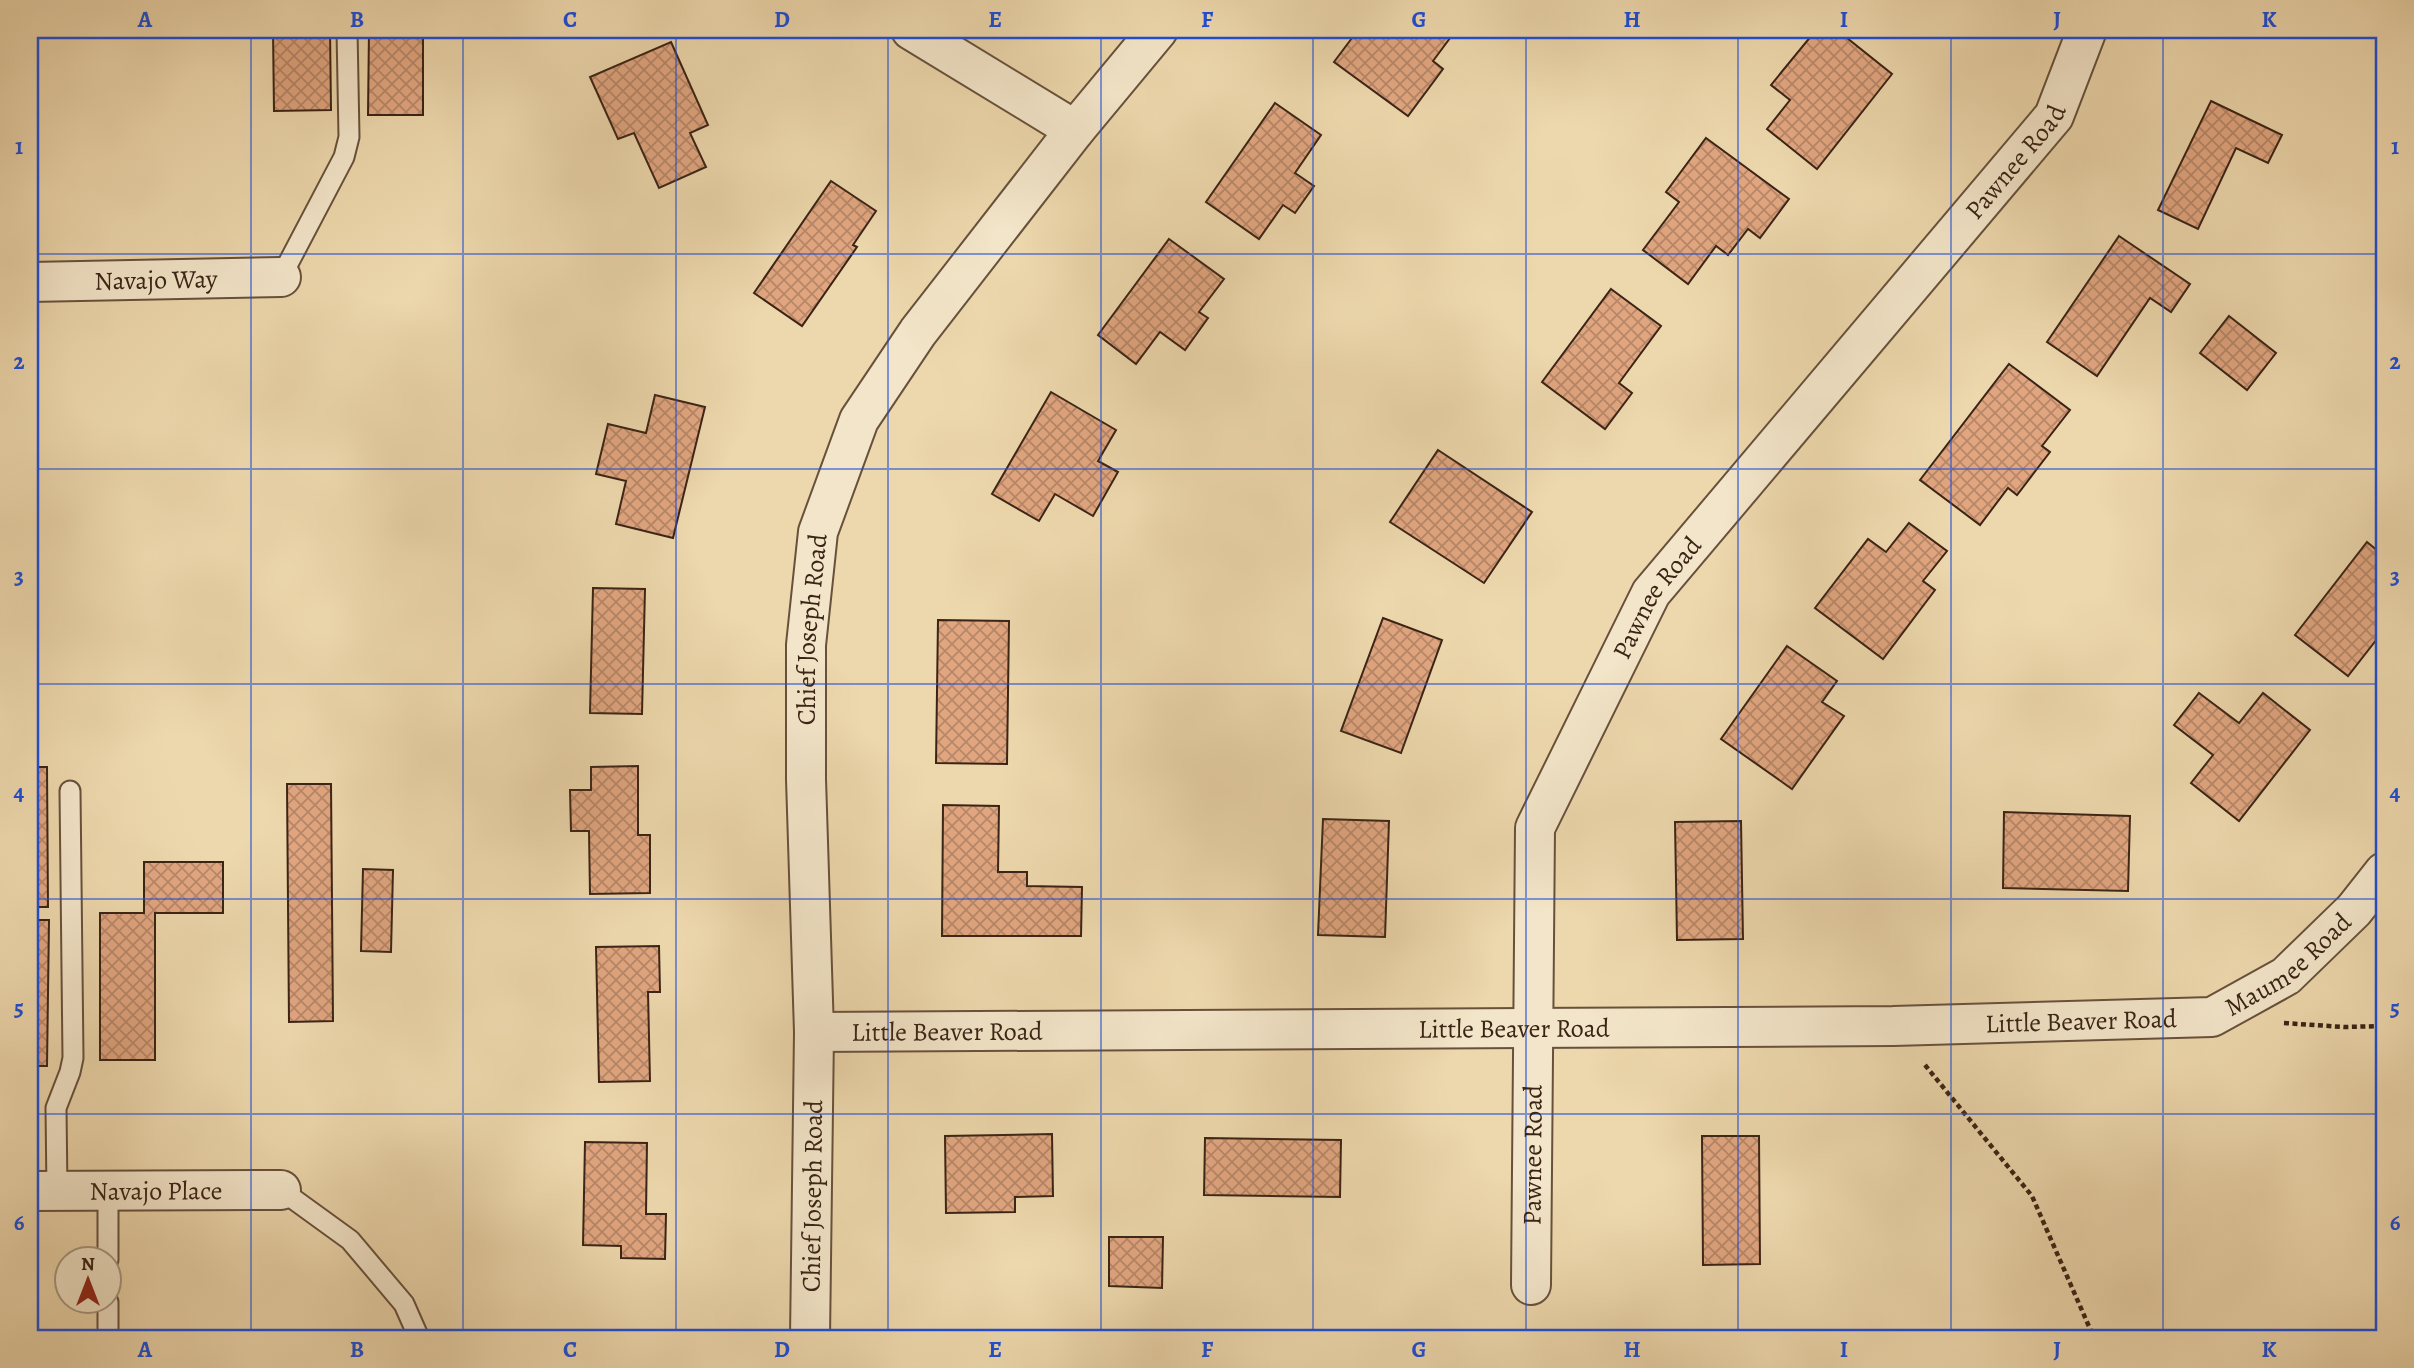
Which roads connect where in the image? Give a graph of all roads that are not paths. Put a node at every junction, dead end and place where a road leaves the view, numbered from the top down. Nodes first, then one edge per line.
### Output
1 (347, 30) edge
2 (911, 30) edge
3 (1158, 30) edge
4 (2087, 30) edge
5 (1075, 130) junction
6 (281, 277) joint
7 (30, 282) edge
8 (70, 791) dead end
9 (2384, 872) edge
10 (2212, 1017) joint
11 (1532, 1028) junction
12 (814, 1032) junction
13 (281, 1190) joint
14 (43, 1191) edge
15 (108, 1191) junction
16 (108, 1246) edge
17 (1531, 1284) dead end
18 (108, 1316) edge
19 (108, 1338) edge
20 (419, 1338) edge
21 (810, 1338) edge

1 - 6 lane
2 - 5 street
3 - 5 street, Chief Joseph Road
4 - 11 street, Pawnee Road
5 - 12 street, Chief Joseph Road
6 - 7 street, Navajo Way
8 - 14 lane
9 - 10 street, Maumee Road
10 - 11 street, Little Beaver Road
11 - 12 street, Little Beaver Road
11 - 17 street, Pawnee Road
12 - 21 street, Chief Joseph Road
13 - 15 street, Navajo Place
13 - 20 lane
14 - 15 street, Navajo Place
15 - 16 lane
18 - 19 lane

